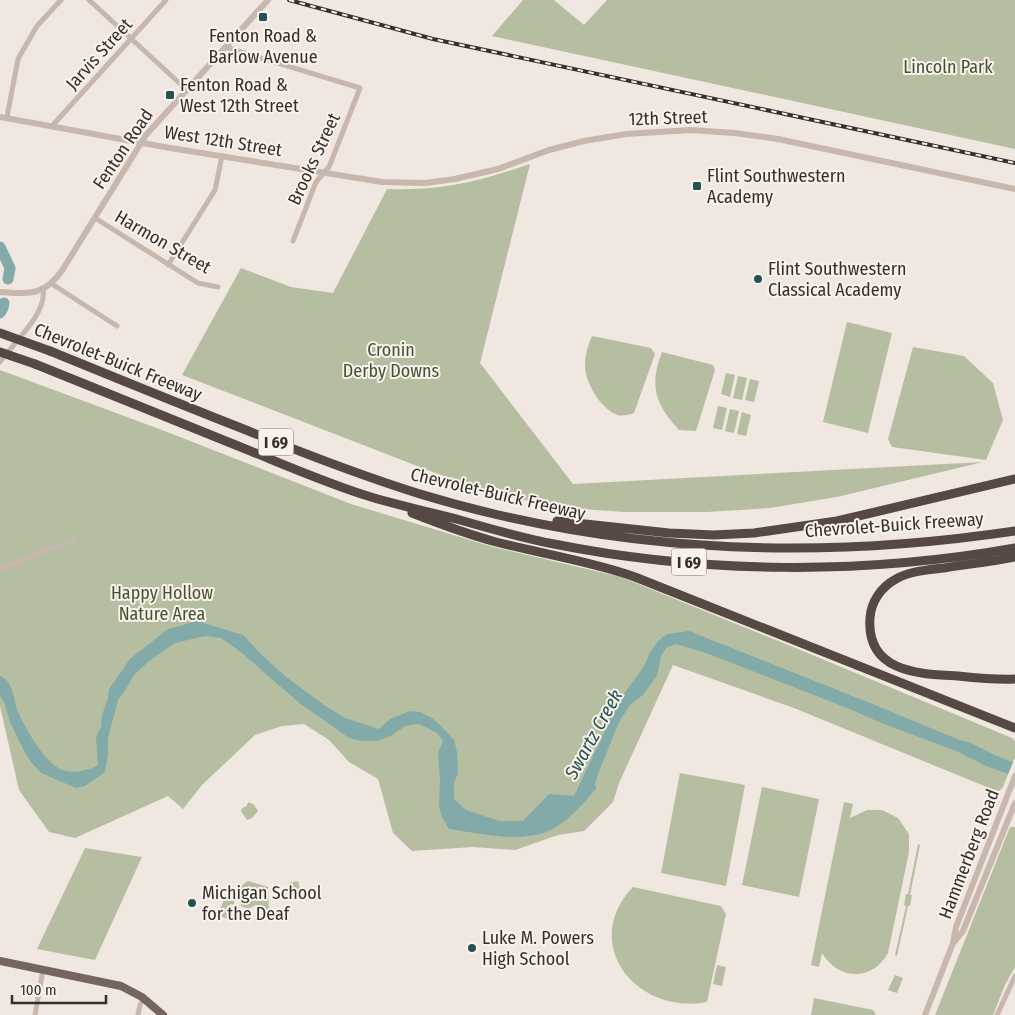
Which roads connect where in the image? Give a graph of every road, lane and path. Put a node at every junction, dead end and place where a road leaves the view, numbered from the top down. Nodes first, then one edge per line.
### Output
1 (62, 0) edge
2 (89, 0) edge
3 (166, 0) edge
4 (268, 0) edge
5 (131, 38) junction
6 (225, 47) junction
7 (186, 90) junction
8 (3, 117) edge
9 (52, 126) junction
10 (141, 143) junction
11 (222, 156) junction
12 (324, 173) junction
13 (1015, 189) edge
14 (95, 218) junction
15 (293, 242) dead end
16 (168, 265) junction
17 (52, 284) junction
18 (218, 287) dead end
19 (43, 290) junction
20 (0, 292) edge
21 (117, 326) dead end
22 (0, 333) edge
23 (0, 352) edge
24 (0, 362) edge
25 (1015, 479) edge
26 (370, 496) junction
27 (506, 517) junction
28 (1015, 531) edge
29 (75, 539) dead end
30 (1015, 548) edge
31 (1015, 557) edge
32 (0, 569) edge
33 (1015, 679) edge
34 (1015, 728) edge
35 (1014, 779) edge
36 (1015, 803) edge
37 (953, 943) junction
38 (0, 961) edge
39 (43, 970) junction
40 (1015, 976) edge
41 (144, 998) junction
42 (35, 1015) edge
43 (138, 1015) edge
44 (163, 1015) edge
45 (925, 1015) edge
46 (996, 1015) edge

1 - 8 street
2 - 5 street
3 - 5 street, Jarvis Street
4 - 6 street, Fenton Road
5 - 7 street
5 - 9 street, Jarvis Street
6 - 7 street, Fenton Road
6 - 12 street, Brooks Street
7 - 10 street, Fenton Road
8 - 9 street, West 12th Street
9 - 10 street, West 12th Street
10 - 11 street, West 12th Street
10 - 14 street, Fenton Road
11 - 12 street, West 12th Street
11 - 16 street
12 - 13 street, 12th Street
12 - 15 street, Brooks Street
14 - 16 street, Harmon Street
14 - 17 street, Fenton Road
16 - 18 street, Harmon Street
17 - 19 street, Fenton Road
17 - 21 street
19 - 20 street, Fenton Road
19 - 24 street
22 - 27 highway, Chevrolet-Buick Freeway / I 69, bridge
23 - 26 highway, Chevrolet-Buick Freeway / I 69, bridge
25 - 27 highway
26 - 30 highway, Chevrolet-Buick Freeway / I 69
26 - 34 highway
27 - 28 highway, Chevrolet-Buick Freeway / I 69
29 - 32 street
31 - 33 highway
35 - 37 street, Hammerberg Road
36 - 37 street, Hammerberg Road
37 - 45 street, Hammerberg Road
38 - 39 main road
39 - 41 main road
39 - 42 street
40 - 46 street
41 - 43 street
41 - 44 main road

